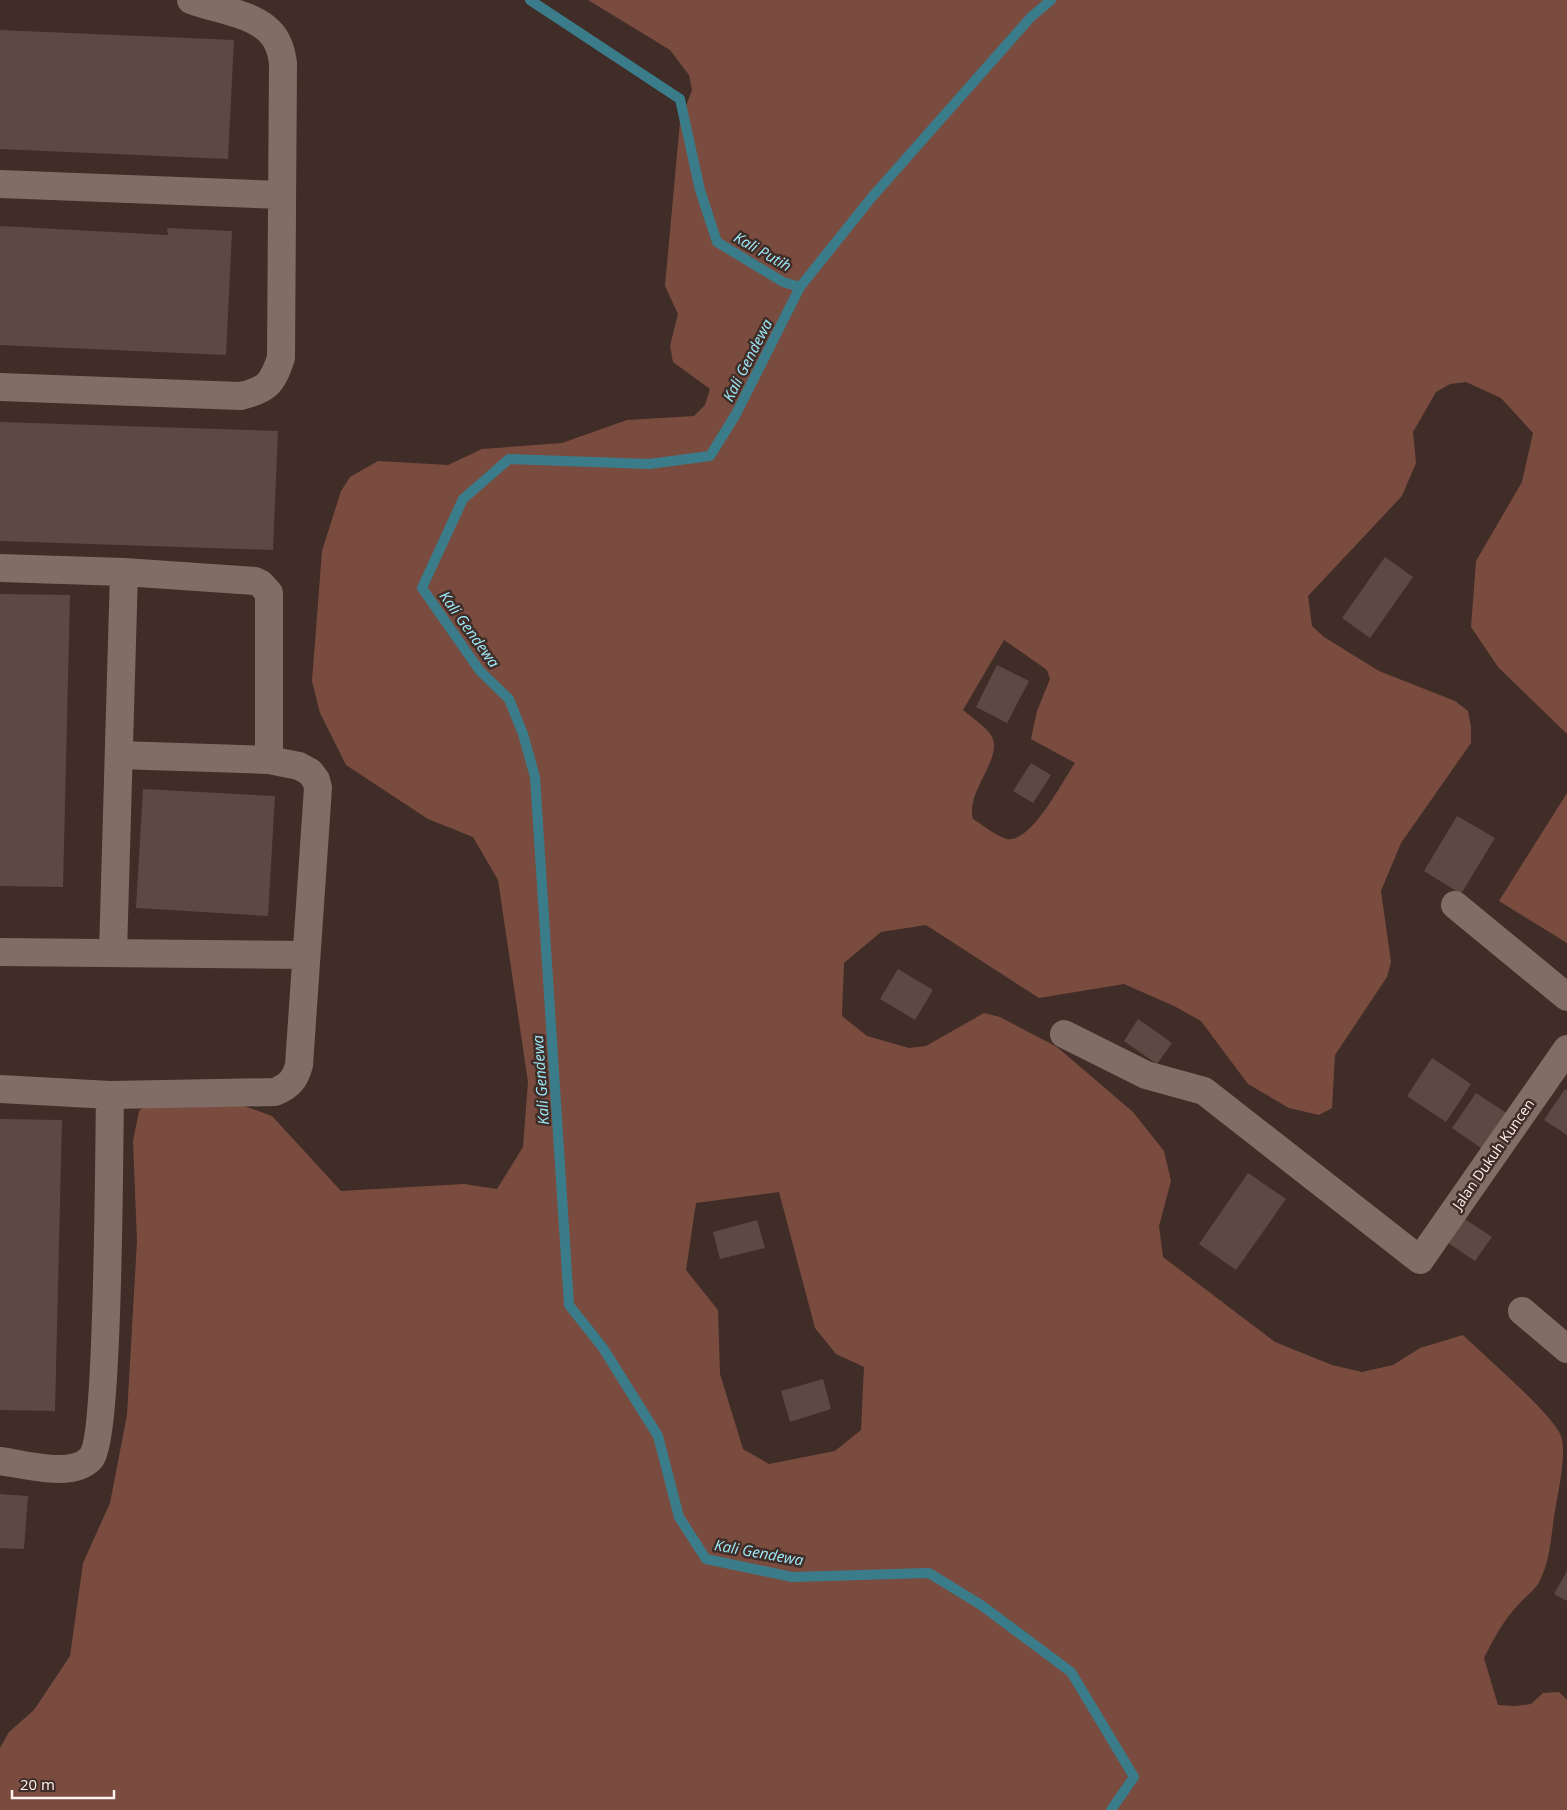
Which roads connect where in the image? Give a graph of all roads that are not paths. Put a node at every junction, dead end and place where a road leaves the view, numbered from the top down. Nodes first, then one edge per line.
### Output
1 (191, 0) edge
2 (0, 184) edge
3 (282, 195) junction
4 (0, 387) edge
5 (0, 568) edge
6 (124, 572) junction
7 (119, 754) junction
8 (269, 760) junction
9 (1455, 905) dead end
10 (0, 952) edge
11 (113, 953) junction
12 (306, 955) junction
13 (1567, 997) edge
14 (1064, 1034) dead end
15 (1567, 1049) edge
16 (0, 1089) edge
17 (110, 1095) junction
18 (1522, 1311) dead end
19 (1567, 1349) edge
20 (0, 1461) edge

1 - 3 street
2 - 3 street
3 - 4 street
5 - 6 street
6 - 7 street
6 - 8 street
7 - 8 street
7 - 11 street
8 - 12 street
9 - 13 street
10 - 11 street
11 - 12 street
12 - 17 street
14 - 15 street, Jalan Dukuh Kuncen
16 - 17 street
17 - 20 street
18 - 19 street

